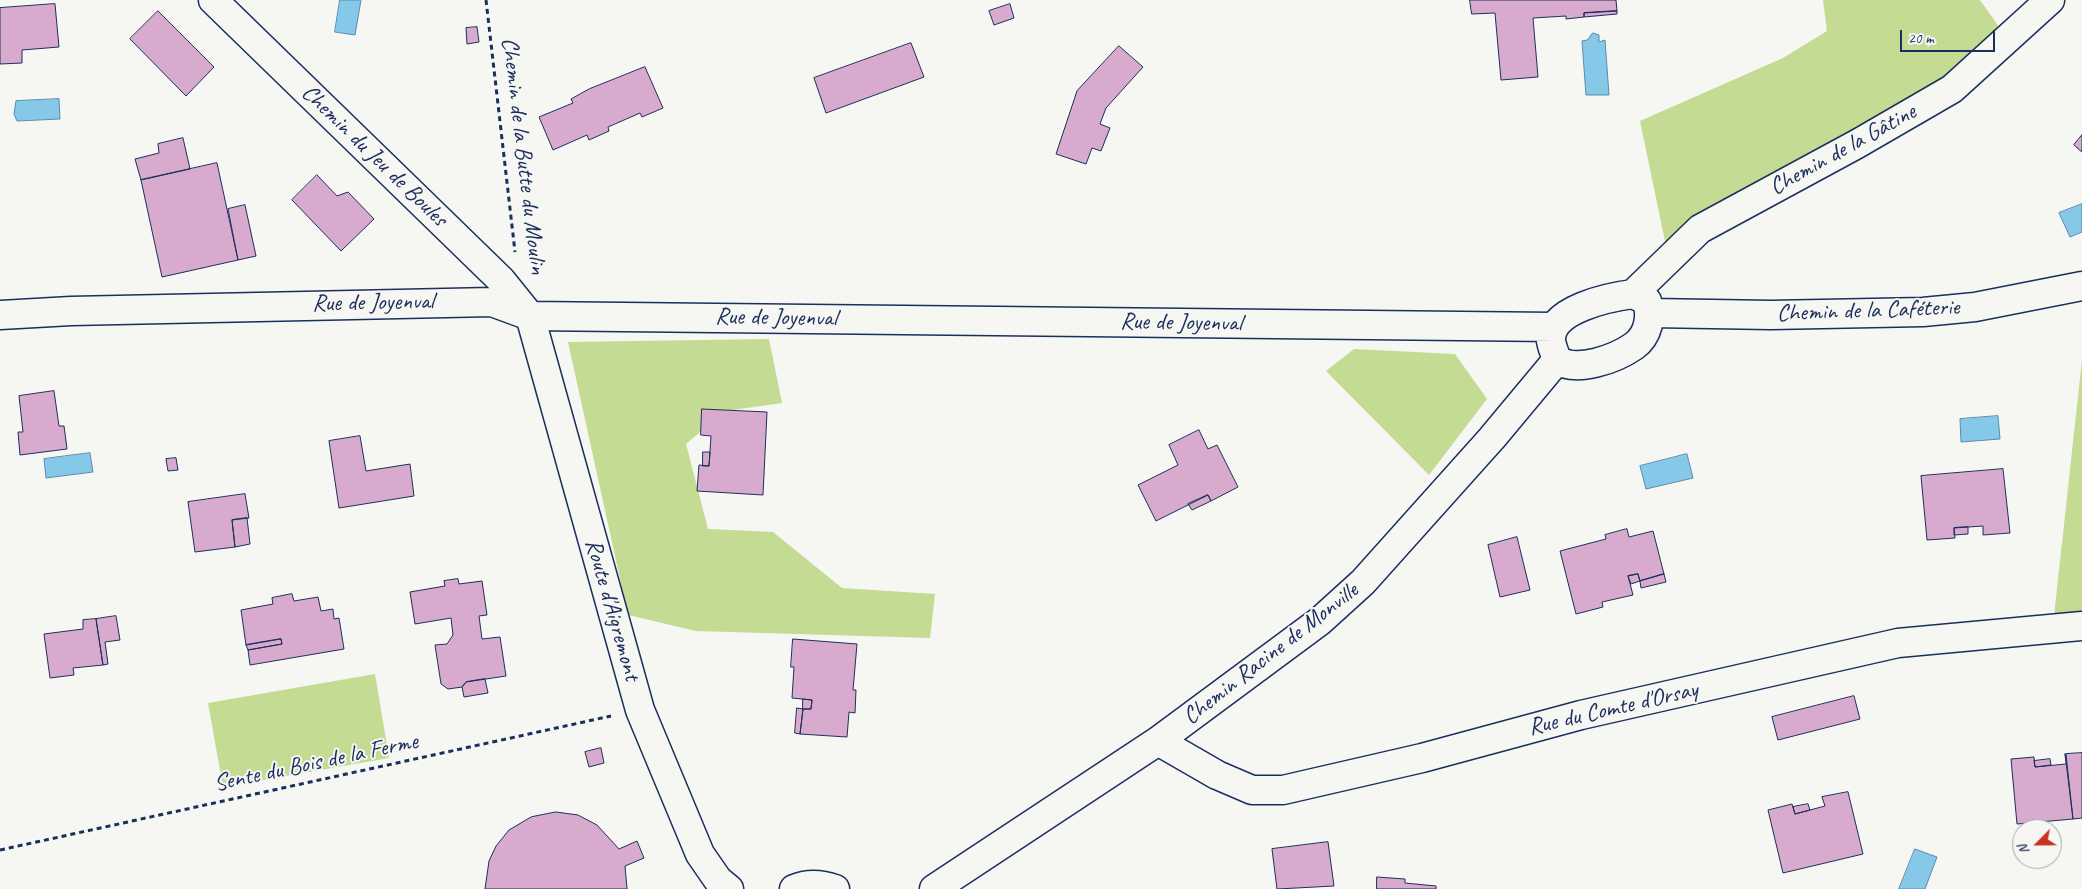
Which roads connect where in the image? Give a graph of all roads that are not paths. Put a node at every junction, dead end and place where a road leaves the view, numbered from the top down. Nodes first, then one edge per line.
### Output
1 (213, 0) edge
2 (2050, 0) edge
3 (2082, 286) edge
4 (1642, 304) junction
5 (0, 315) edge
6 (530, 316) junction
7 (1554, 327) junction
8 (1557, 360) junction
9 (2082, 626) edge
10 (1158, 741) junction
11 (729, 889) edge
12 (794, 889) edge
13 (835, 889) edge
14 (934, 889) edge

1 - 6 street, Chemin du Jeu de Boules
2 - 4 street, Chemin de la Gâtine
3 - 4 street, Chemin de la Caféterie
4 - 7 street
4 - 8 street
5 - 6 street, Rue de Joyenval
6 - 7 street, Rue de Joyenval
6 - 11 street, Route d'Aigremont
7 - 8 street
8 - 10 street, Chemin Racine de Monville
9 - 10 street, Rue du Comte d'Orsay
10 - 14 street, Chemin Racine de Monville
12 - 13 street

